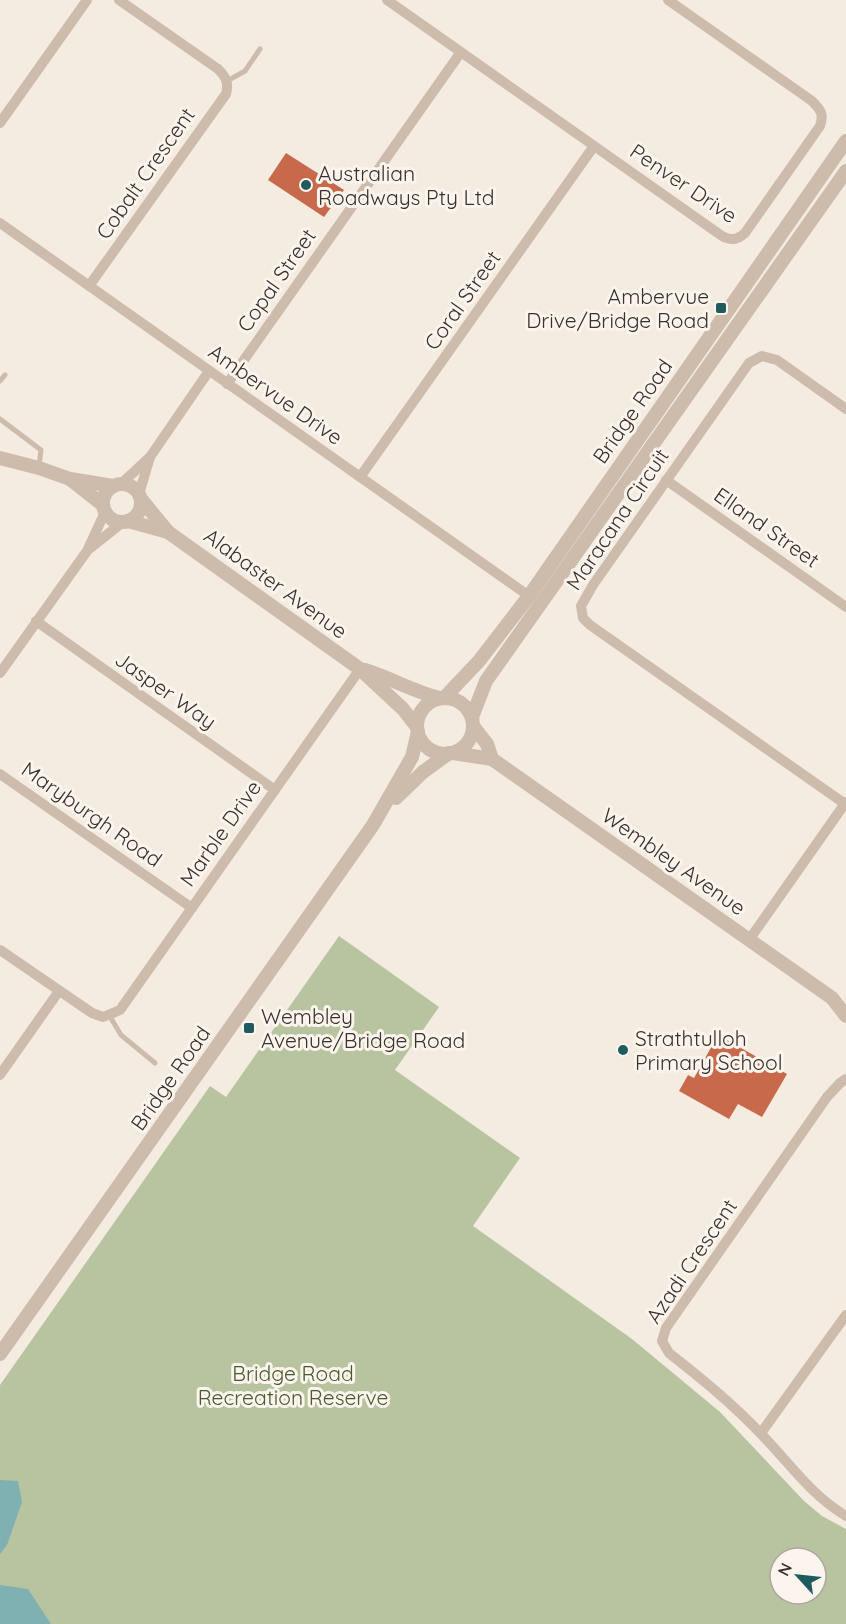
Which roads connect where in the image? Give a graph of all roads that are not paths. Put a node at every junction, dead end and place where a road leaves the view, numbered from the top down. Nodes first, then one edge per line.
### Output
1 (87, 0) edge
2 (119, 0) edge
3 (387, 0) edge
4 (668, 0) edge
5 (260, 49) dead end
6 (461, 52) junction
7 (227, 81) junction
8 (0, 123) edge
9 (846, 141) edge
10 (594, 146) junction
11 (846, 171) edge
12 (0, 223) edge
13 (89, 286) junction
14 (209, 370) junction
15 (5, 375) dead end
16 (0, 381) edge
17 (228, 384) junction
18 (846, 409) edge
19 (0, 419) edge
20 (150, 457) junction
21 (0, 458) edge
22 (39, 468) junction
23 (360, 477) junction
24 (70, 479) junction
25 (666, 480) junction
26 (117, 485) junction
27 (140, 497) junction
28 (104, 508) junction
29 (125, 522) junction
30 (168, 532) junction
31 (87, 551) junction
32 (529, 596) junction
33 (846, 607) edge
34 (36, 621) junction
35 (360, 669) junction
36 (0, 673) edge
37 (442, 698) junction
38 (472, 721) junction
39 (418, 730) junction
40 (451, 753) junction
41 (492, 759) junction
42 (0, 774) edge
43 (274, 790) junction
44 (845, 803) edge
45 (373, 825) junction
46 (192, 908) junction
47 (749, 940) junction
48 (0, 950) edge
49 (59, 991) junction
50 (832, 998) junction
51 (846, 1002) edge
52 (109, 1015) junction
53 (846, 1016) edge
54 (155, 1063) dead end
55 (846, 1069) edge
56 (0, 1075) edge
57 (843, 1081) edge
58 (846, 1315) edge
59 (0, 1354) edge
60 (761, 1433) junction
61 (846, 1516) edge

1 - 8 street
2 - 7 street
3 - 6 street, Penver Drive
4 - 10 street, Penver Drive
5 - 7 lane, Cobalt Crescent
6 - 10 street, Penver Drive
6 - 17 street, Copal Street
7 - 13 street, Cobalt Crescent
9 - 32 street, Bridge Road
10 - 23 street, Coral Street
11 - 38 street, Bridge Road
12 - 13 street, Ambervue Drive
13 - 14 street, Ambervue Drive
14 - 17 street, Ambervue Drive
14 - 20 street
15 - 16 lane
17 - 23 street, Ambervue Drive
18 - 25 street, Maracana Circuit
19 - 22 lane
20 - 26 street
20 - 27 street
21 - 22 street
22 - 24 street
23 - 32 street, Ambervue Drive
24 - 26 street
24 - 28 street
25 - 33 street, Elland Street
25 - 44 street, Maracana Circuit
26 - 27 street
26 - 28 street
27 - 29 street
27 - 30 street, Alabaster Avenue
28 - 29 street
28 - 31 street
29 - 30 street, Alabaster Avenue
29 - 31 street
30 - 35 street, Alabaster Avenue
31 - 34 street
32 - 37 street, Bridge Road
34 - 36 street
34 - 43 street, Jasper Way
35 - 37 street, Alabaster Avenue
35 - 39 street, Alabaster Avenue
35 - 43 street, Marble Drive
37 - 38 street
37 - 39 street
38 - 40 street
38 - 41 street, Wembley Avenue
39 - 40 street
39 - 45 street, Bridge Road
40 - 41 street, Wembley Avenue
40 - 45 street, Bridge Road
41 - 47 street, Wembley Avenue
42 - 46 street, Maryburgh Road
43 - 46 street, Marble Drive
44 - 47 street
45 - 59 street, Bridge Road
46 - 52 street, Marble Drive
47 - 50 street, Wembley Avenue
48 - 49 street
49 - 52 street
49 - 56 street
50 - 51 street, Wembley Avenue
50 - 53 street, Wembley Avenue
52 - 54 lane
55 - 57 street, Azadi Crescent
57 - 60 street, Azadi Crescent
58 - 60 street
60 - 61 street, Azadi Crescent

